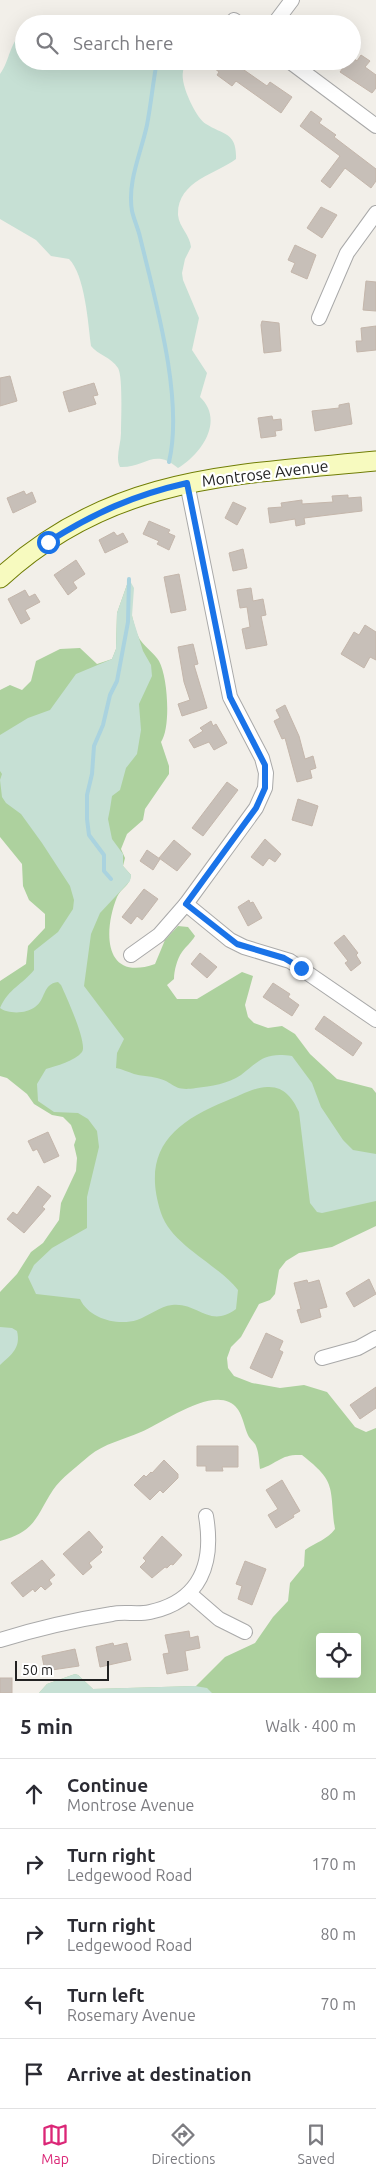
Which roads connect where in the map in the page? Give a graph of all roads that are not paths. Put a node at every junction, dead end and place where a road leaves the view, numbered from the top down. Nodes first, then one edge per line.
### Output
1 (292, 0) edge
2 (281, 15) edge
3 (301, 70) edge
4 (376, 126) edge
5 (376, 213) edge
6 (319, 318) dead end
7 (376, 461) edge
8 (187, 483) junction
9 (0, 578) edge
10 (186, 904) junction
11 (131, 955) dead end
12 (376, 1020) edge
13 (376, 1338) edge
14 (322, 1358) dead end
15 (206, 1516) dead end
16 (189, 1593) junction
17 (245, 1632) dead end
18 (0, 1640) edge

1 - 2 street
3 - 4 street
5 - 6 street
7 - 8 main road, Montrose Avenue
8 - 9 main road, Montrose Avenue
8 - 10 street
10 - 11 street
10 - 12 street
13 - 14 street
15 - 16 street
16 - 17 street
16 - 18 street

